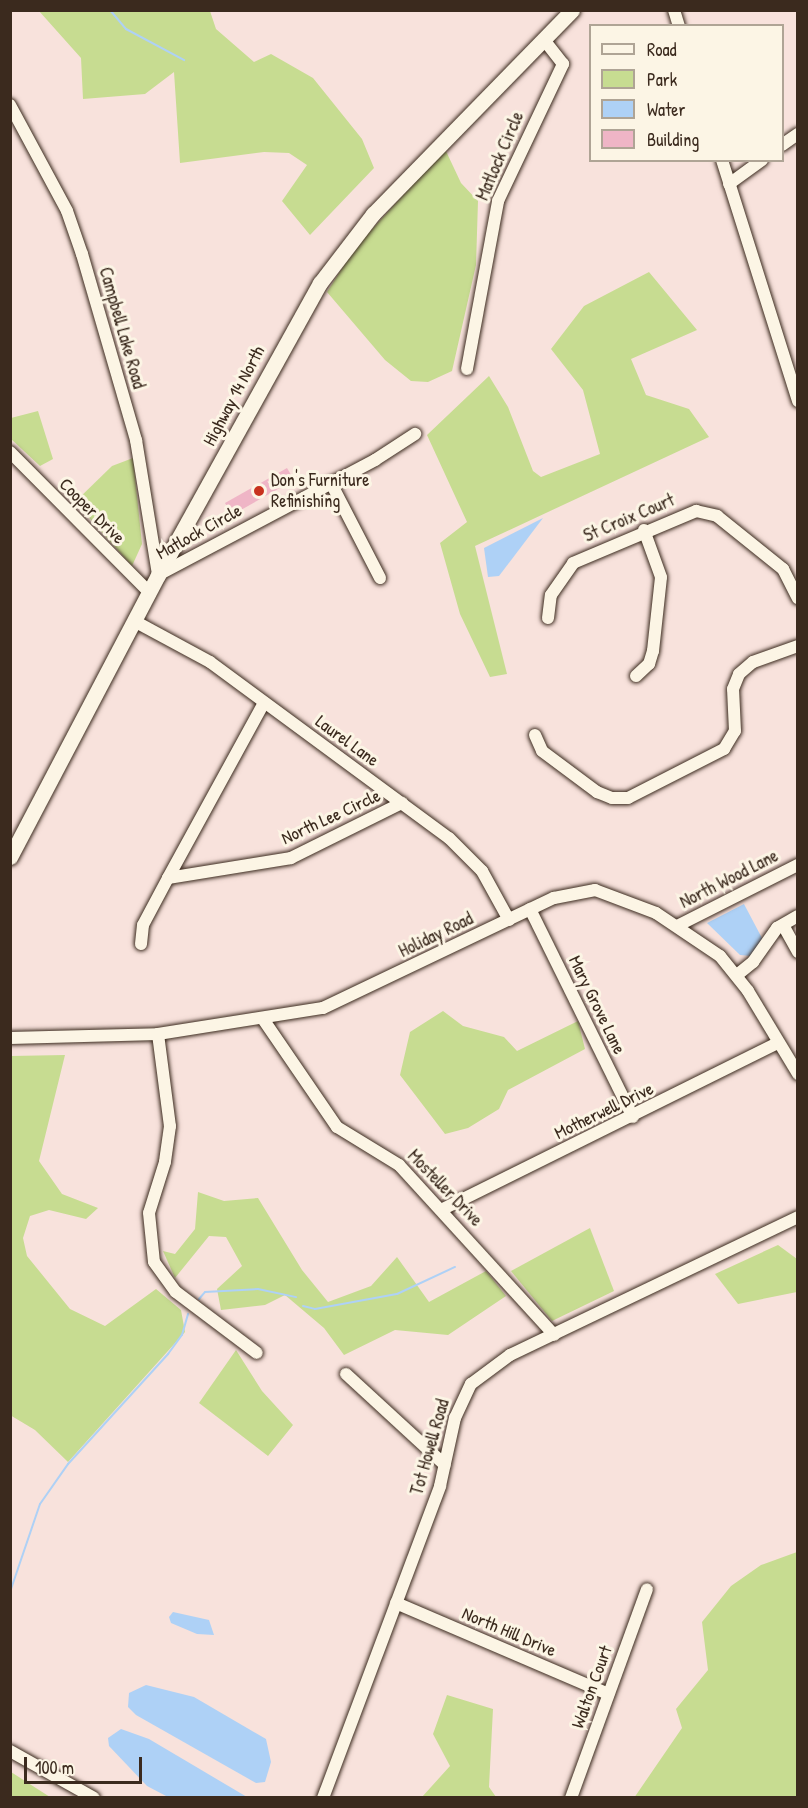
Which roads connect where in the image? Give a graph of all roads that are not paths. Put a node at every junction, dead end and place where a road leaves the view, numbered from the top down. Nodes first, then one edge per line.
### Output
1 (572, 10) edge
2 (544, 40) junction
3 (12, 109) edge
4 (798, 134) edge
5 (784, 144) edge
6 (723, 162) edge
7 (759, 162) edge
8 (729, 184) junction
9 (467, 369) dead end
10 (798, 401) edge
11 (415, 434) dead end
12 (10, 452) edge
13 (331, 483) junction
14 (644, 530) junction
15 (158, 575) junction
16 (380, 578) dead end
17 (150, 593) junction
18 (798, 598) edge
19 (548, 618) dead end
20 (136, 621) junction
21 (798, 646) edge
22 (636, 676) dead end
23 (264, 703) junction
24 (535, 735) dead end
25 (402, 803) junction
26 (10, 857) edge
27 (798, 865) edge
28 (168, 878) junction
29 (530, 909) junction
30 (798, 916) edge
31 (509, 920) junction
32 (783, 924) junction
33 (677, 926) junction
34 (141, 944) dead end
35 (798, 952) edge
36 (737, 975) junction
37 (263, 1019) junction
38 (158, 1034) junction
39 (10, 1038) edge
40 (778, 1043) junction
41 (798, 1074) edge
42 (633, 1117) junction
43 (443, 1209) junction
44 (798, 1217) edge
45 (554, 1335) junction
46 (257, 1353) dead end
47 (346, 1374) dead end
48 (445, 1465) junction
49 (647, 1589) dead end
50 (396, 1603) junction
51 (608, 1694) junction
52 (10, 1751) edge
53 (94, 1797) edge
54 (323, 1797) edge
55 (571, 1797) edge

1 - 2 main road, Highway 14 North
2 - 9 street, Matlock Circle
2 - 15 main road, Highway 14 North
3 - 15 street, Campbell Lake Road
4 - 5 street
6 - 8 street
7 - 8 street
8 - 10 street
11 - 13 street, Matlock Circle
12 - 17 street, Cooper Drive
13 - 15 street, Matlock Circle
13 - 16 street
14 - 18 street, St Croix Court
14 - 19 street, St Croix Court
14 - 22 street
15 - 17 main road, Highway 14 North
17 - 20 main road, Highway 14 North
20 - 23 street, Laurel Lane
20 - 26 main road, Highway 14 North
21 - 24 street
23 - 25 street, Laurel Lane
23 - 28 street
25 - 28 street, North Lee Circle
25 - 31 street, Laurel Lane
27 - 33 street, North Wood Lane
28 - 34 street
29 - 31 street, Holiday Road
29 - 33 street, Holiday Road
29 - 42 street, Mary Grove Lane
30 - 32 street
31 - 37 street, Holiday Road
32 - 35 street
32 - 36 street
33 - 36 street, Holiday Road
36 - 40 street, Holiday Road
37 - 38 street, Holiday Road
37 - 43 street, Mosteller Drive
38 - 39 street, Holiday Road
38 - 46 street
40 - 41 street, Holiday Road
40 - 42 street, Motherwell Drive
42 - 43 street, Motherwell Drive
43 - 45 street, Mosteller Drive
44 - 45 street, Tot Howell Road
45 - 48 street, Tot Howell Road
47 - 48 street
48 - 50 street, Tot Howell Road
49 - 51 street, Walton Court
50 - 51 street, North Hill Drive
50 - 54 street, Tot Howell Road
51 - 55 street, Walton Court
52 - 53 street

